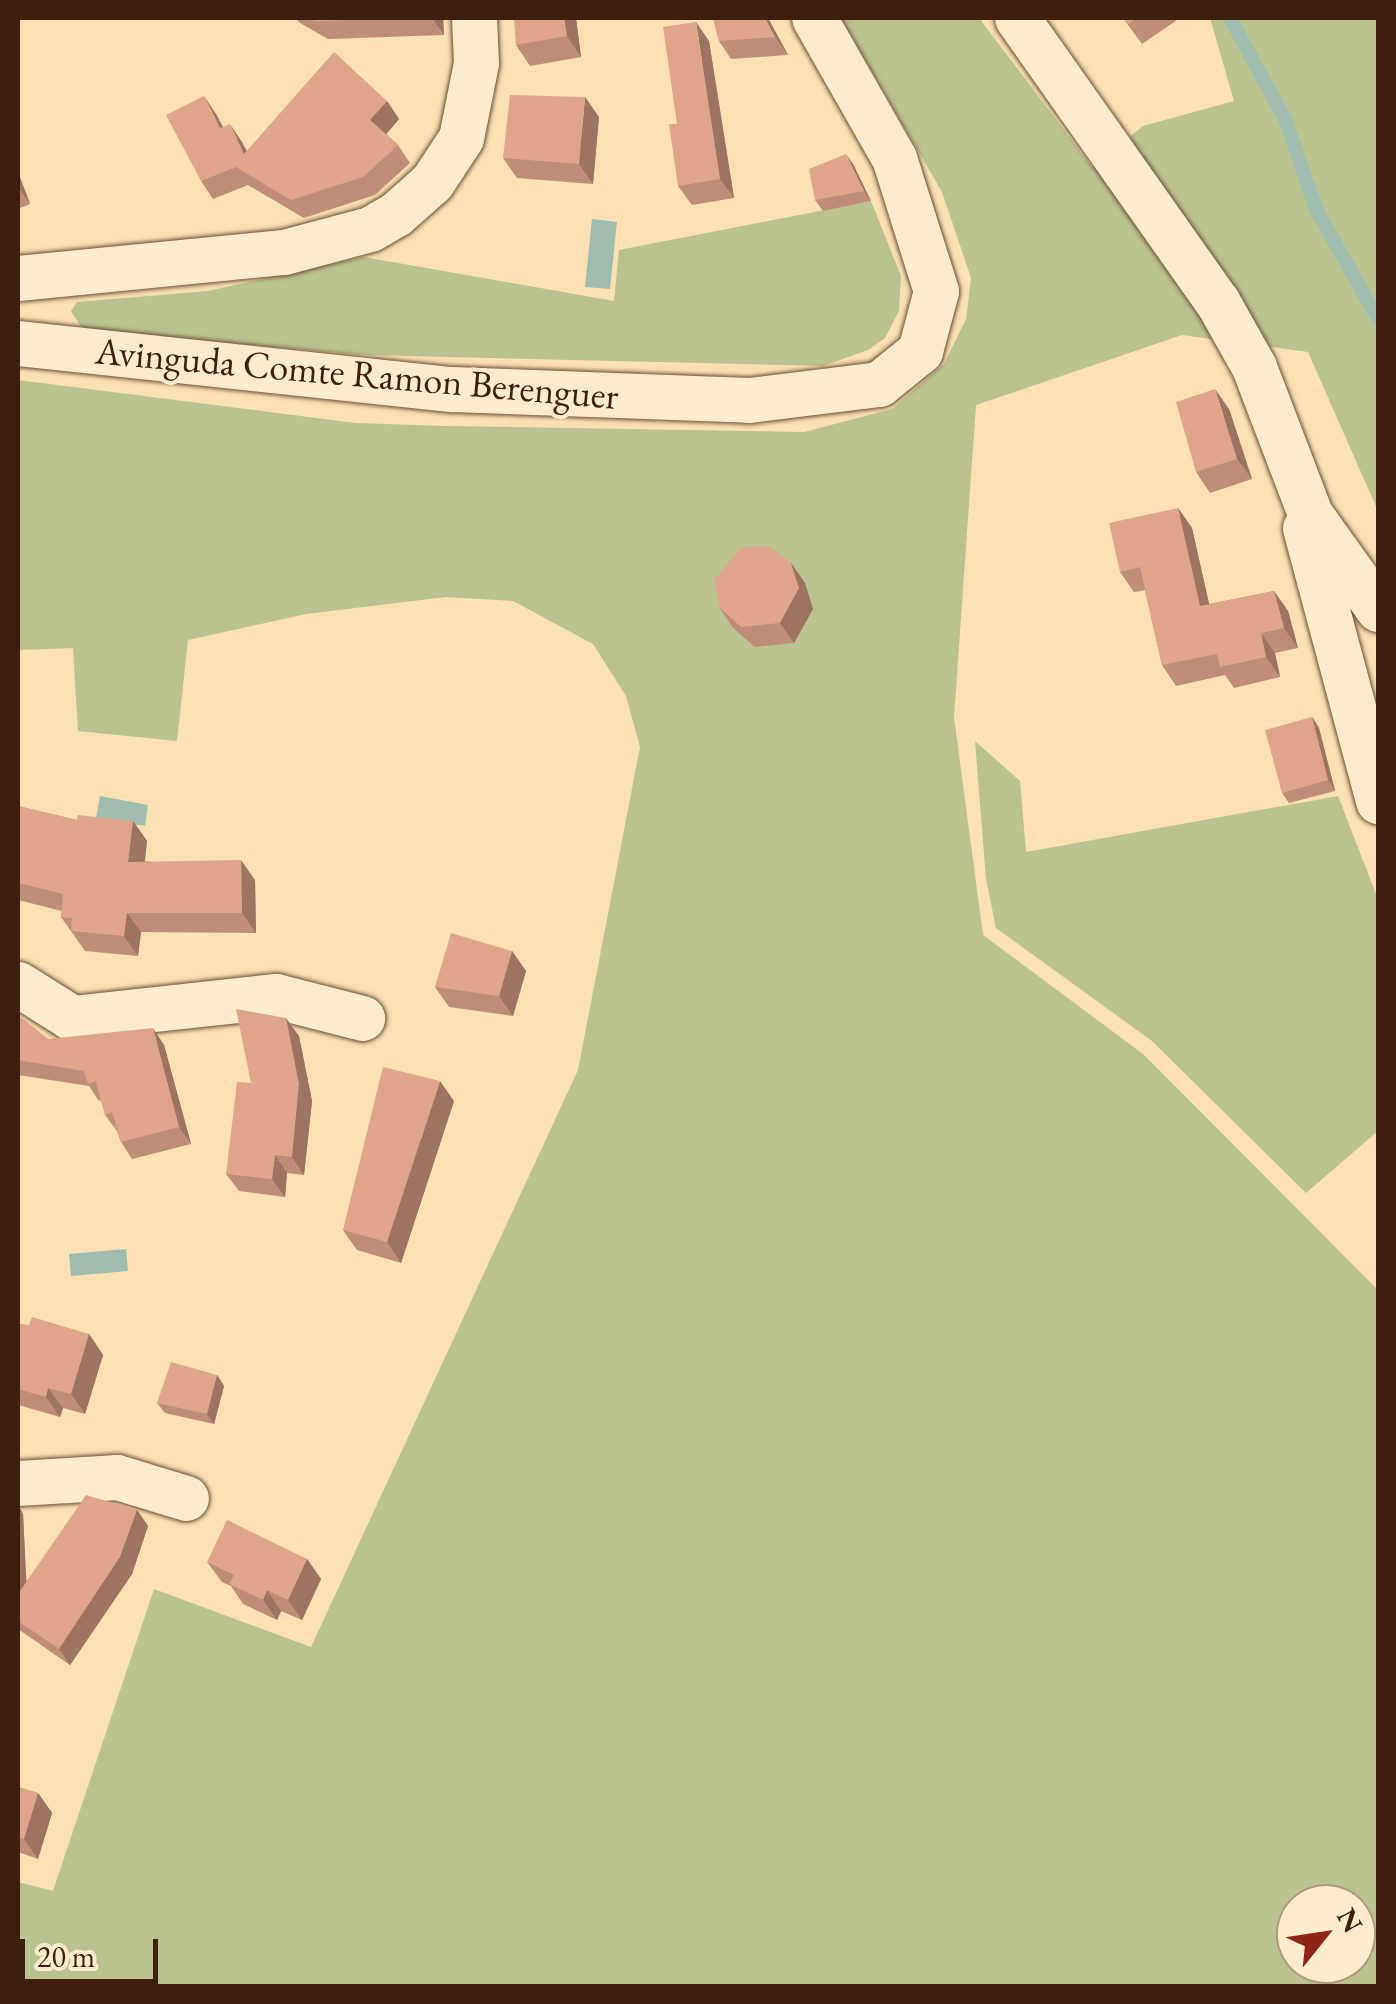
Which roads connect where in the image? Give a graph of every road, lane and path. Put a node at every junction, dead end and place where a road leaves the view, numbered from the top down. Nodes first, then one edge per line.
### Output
1 (474, 18) edge
2 (814, 18) edge
3 (1017, 18) edge
4 (18, 278) edge
5 (18, 343) edge
6 (1286, 459) junction
7 (1378, 609) edge
8 (1364, 688) edge
9 (1378, 801) edge
10 (18, 984) edge
11 (362, 1018) dead end
12 (18, 1482) edge
13 (186, 1498) dead end

1 - 4 street
2 - 5 street, Avinguda Comte Ramon Berenguer
3 - 6 street
6 - 7 street
6 - 8 street
8 - 9 street
10 - 11 street
12 - 13 street

